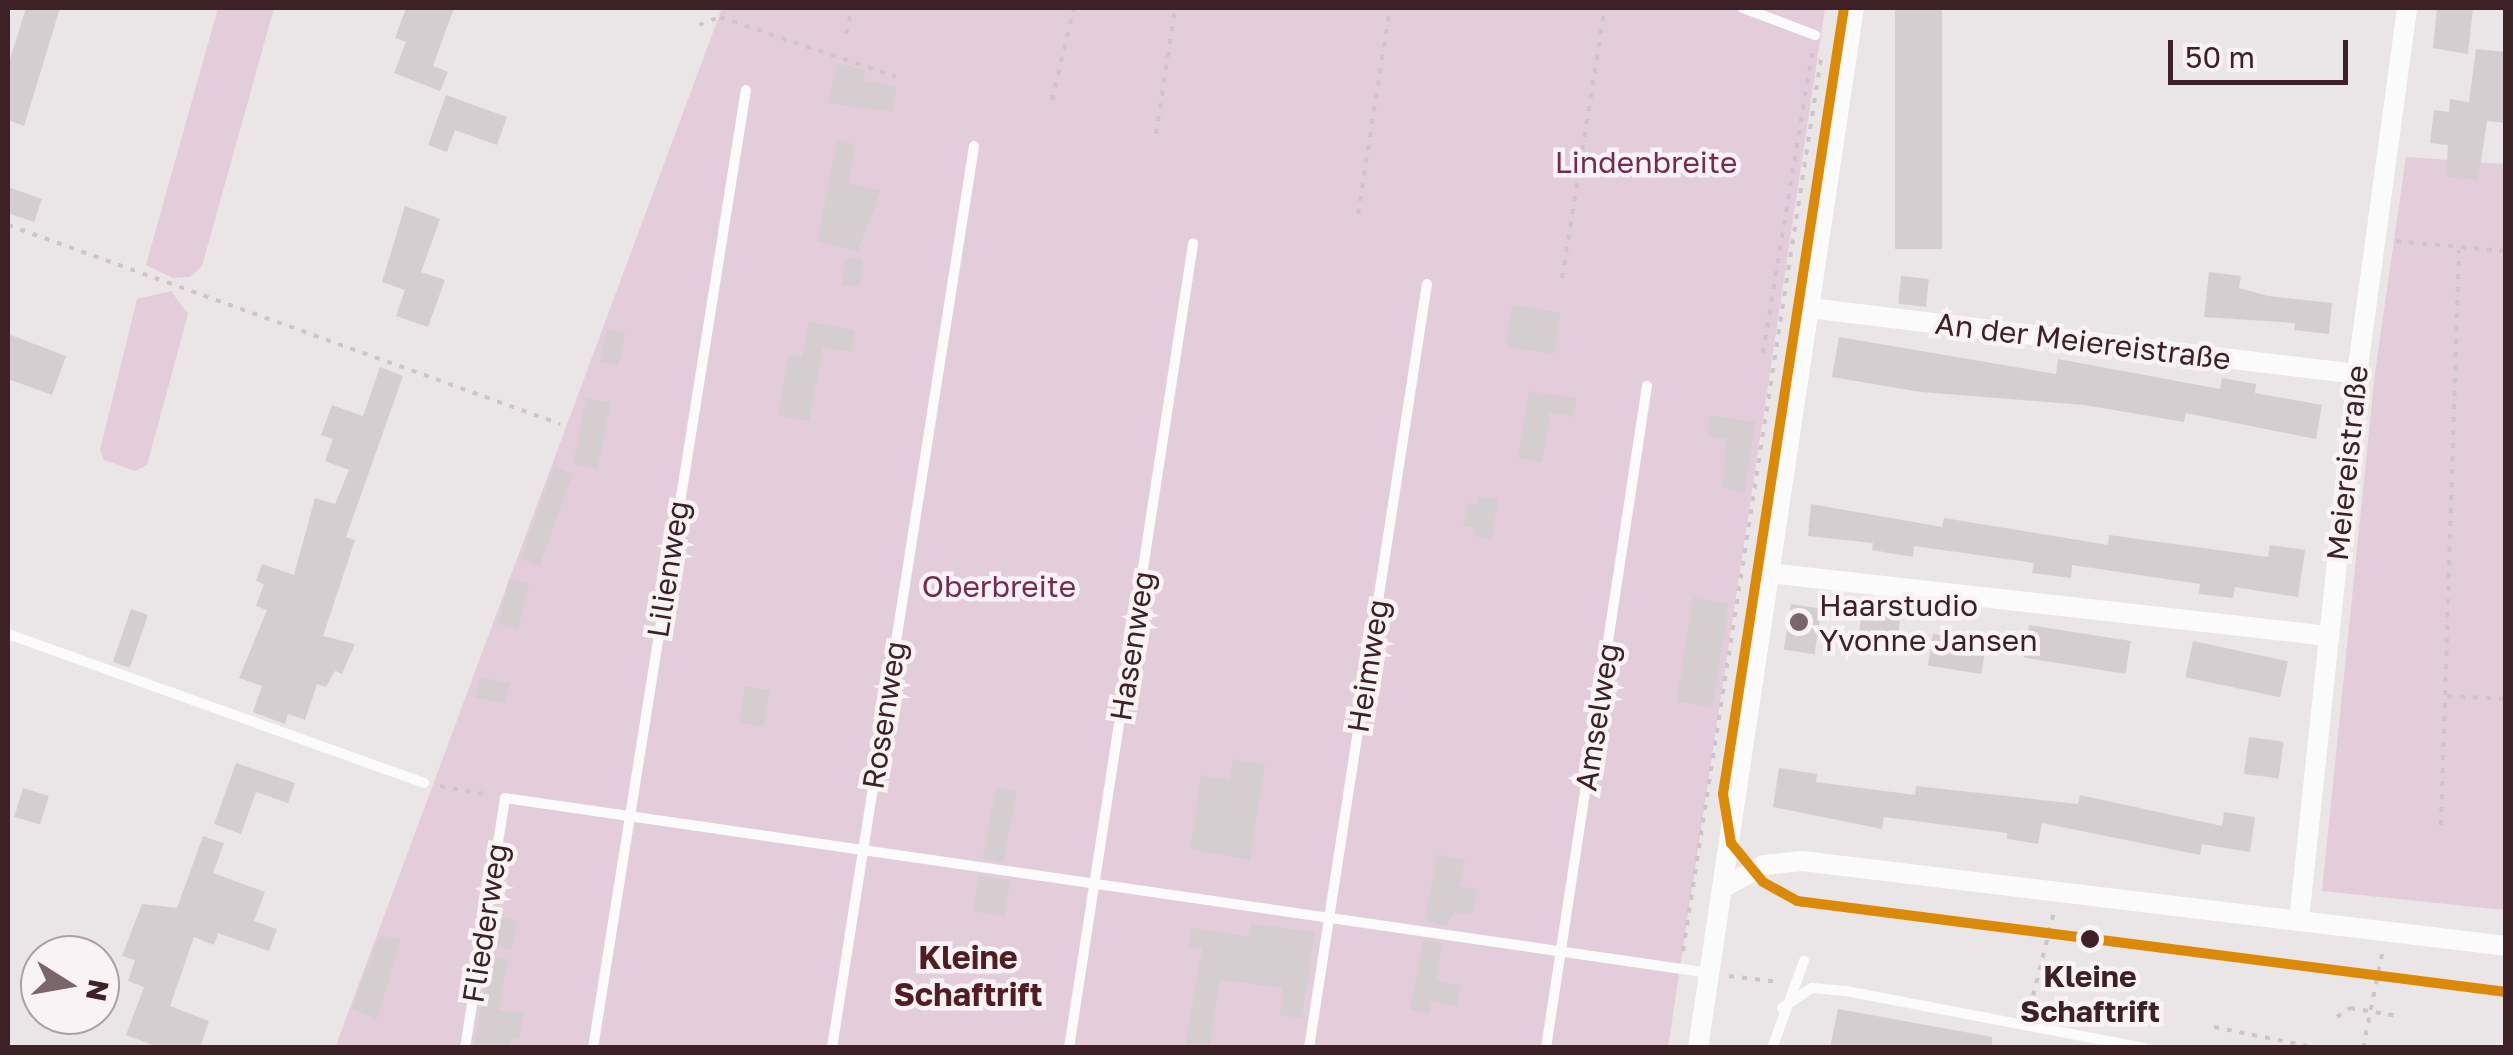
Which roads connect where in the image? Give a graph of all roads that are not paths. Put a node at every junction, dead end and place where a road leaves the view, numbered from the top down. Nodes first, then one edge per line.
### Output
1 (1743, 8) edge
2 (1854, 8) edge
3 (2407, 8) edge
4 (1816, 35) road end
5 (746, 90) dead end
6 (974, 146) dead end
7 (1193, 244) dead end
8 (1427, 284) dead end
9 (1809, 308) junction
10 (2357, 374) junction
11 (1647, 386) dead end
12 (1769, 573) junction
13 (8, 634) edge
14 (2329, 636) junction
15 (424, 783) road end
16 (628, 816) junction
17 (862, 852) junction
18 (1095, 885) junction
19 (1726, 886) junction
20 (1330, 917) junction
21 (2299, 920) junction
22 (2506, 946) edge
23 (1561, 953) junction
24 (1804, 962) dead end
25 (1709, 973) junction
26 (1782, 1008) junction
27 (465, 1048) edge
28 (593, 1048) edge
29 (832, 1048) edge
30 (1070, 1048) edge
31 (1309, 1048) edge
32 (1546, 1048) edge
33 (1698, 1048) edge
34 (1772, 1048) edge
35 (2146, 1048) edge

1 - 4 lane
2 - 9 street
3 - 10 street, Meiereistraße
5 - 16 lane, Lilienweg
6 - 17 lane, Rosenweg
7 - 18 lane, Hasenweg
8 - 20 lane, Heimweg
9 - 10 street, An der Meiereistraße
9 - 12 street
10 - 14 street, Meiereistraße
11 - 23 lane, Amselweg
12 - 14 street
12 - 19 street
13 - 15 lane
14 - 21 street, Meiereistraße
16 - 17 lane
16 - 27 lane, Fliederweg
16 - 28 lane, Lilienweg
17 - 18 lane
17 - 29 lane, Rosenweg
18 - 20 lane
18 - 30 lane, Hasenweg
19 - 21 street
19 - 25 street
20 - 23 lane
20 - 31 lane, Heimweg
21 - 22 street
23 - 25 lane
23 - 32 lane, Amselweg
24 - 26 lane
25 - 33 street
26 - 34 lane
26 - 35 lane

